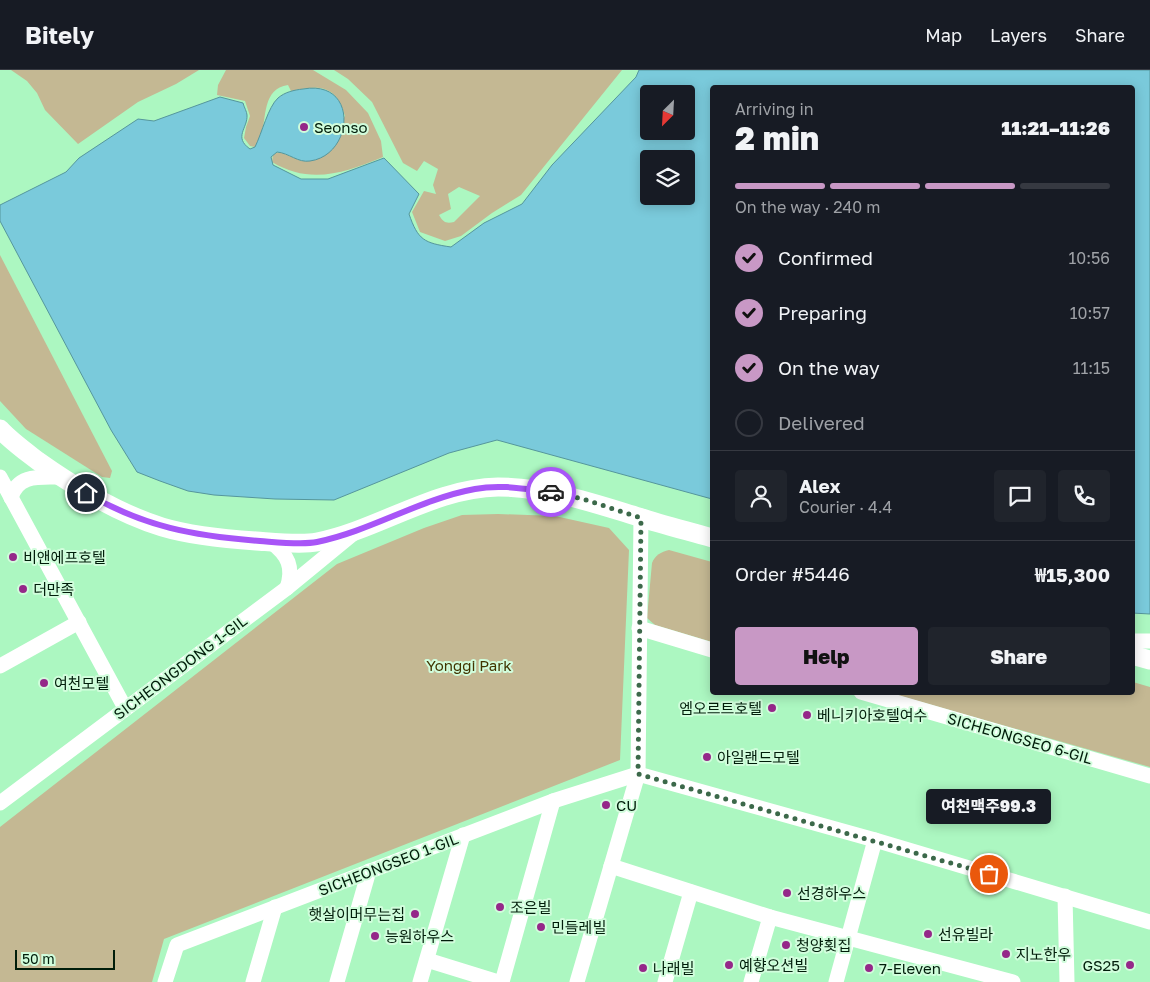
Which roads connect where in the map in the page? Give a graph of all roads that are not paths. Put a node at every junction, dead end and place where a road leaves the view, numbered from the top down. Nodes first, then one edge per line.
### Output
1 (0, 429) edge
2 (0, 477) edge
3 (60, 477) junction
4 (12, 498) junction
5 (641, 518) junction
6 (359, 529) junction
7 (710, 537) edge
8 (271, 542) junction
9 (287, 588) junction
10 (79, 622) junction
11 (639, 628) junction
12 (1150, 640) edge
13 (1135, 641) edge
14 (710, 649) edge
15 (1135, 656) edge
16 (1150, 660) edge
17 (0, 666) edge
18 (871, 695) edge
19 (126, 708) junction
20 (638, 774) junction
21 (1150, 776) edge
22 (553, 801) junction
23 (0, 803) edge
24 (464, 835) junction
25 (875, 840) junction
26 (611, 866) junction
27 (370, 871) junction
28 (691, 892) junction
29 (1065, 896) junction
30 (275, 907) junction
31 (770, 917) junction
32 (1150, 922) edge
33 (848, 938) junction
34 (427, 960) junction
35 (165, 982) edge
36 (253, 982) edge
37 (337, 982) edge
38 (420, 982) edge
39 (498, 982) edge
40 (502, 982) edge
41 (577, 982) edge
42 (665, 982) edge
43 (751, 982) edge
44 (836, 982) edge
45 (1013, 982) edge
46 (1067, 982) edge

1 - 3 street
2 - 4 street
3 - 4 street
3 - 8 street
4 - 10 street
5 - 6 street
5 - 7 street
5 - 11 street
6 - 8 street
6 - 9 street, SICHEONGDONG 1-GIL
8 - 9 street
9 - 19 street, SICHEONGDONG 1-GIL
10 - 17 street
10 - 19 street
11 - 14 street
11 - 20 street
12 - 13 street
15 - 16 street
18 - 21 street, SICHEONGSEO 6-GIL
19 - 23 street, SICHEONGDONG 1-GIL
20 - 22 street, SICHEONGSEO 1-GIL
20 - 25 street
20 - 26 street
22 - 24 street, SICHEONGSEO 1-GIL
22 - 40 street
24 - 27 street, SICHEONGSEO 1-GIL
24 - 34 street
25 - 29 street
25 - 33 street
26 - 28 street
26 - 41 street
27 - 30 street, SICHEONGSEO 1-GIL
27 - 37 street
28 - 31 street
28 - 42 street
29 - 32 street
29 - 46 street
30 - 35 street, SICHEONGSEO 1-GIL
30 - 36 street
31 - 33 street
31 - 43 street
33 - 44 street
33 - 45 street
34 - 38 street
34 - 39 street

